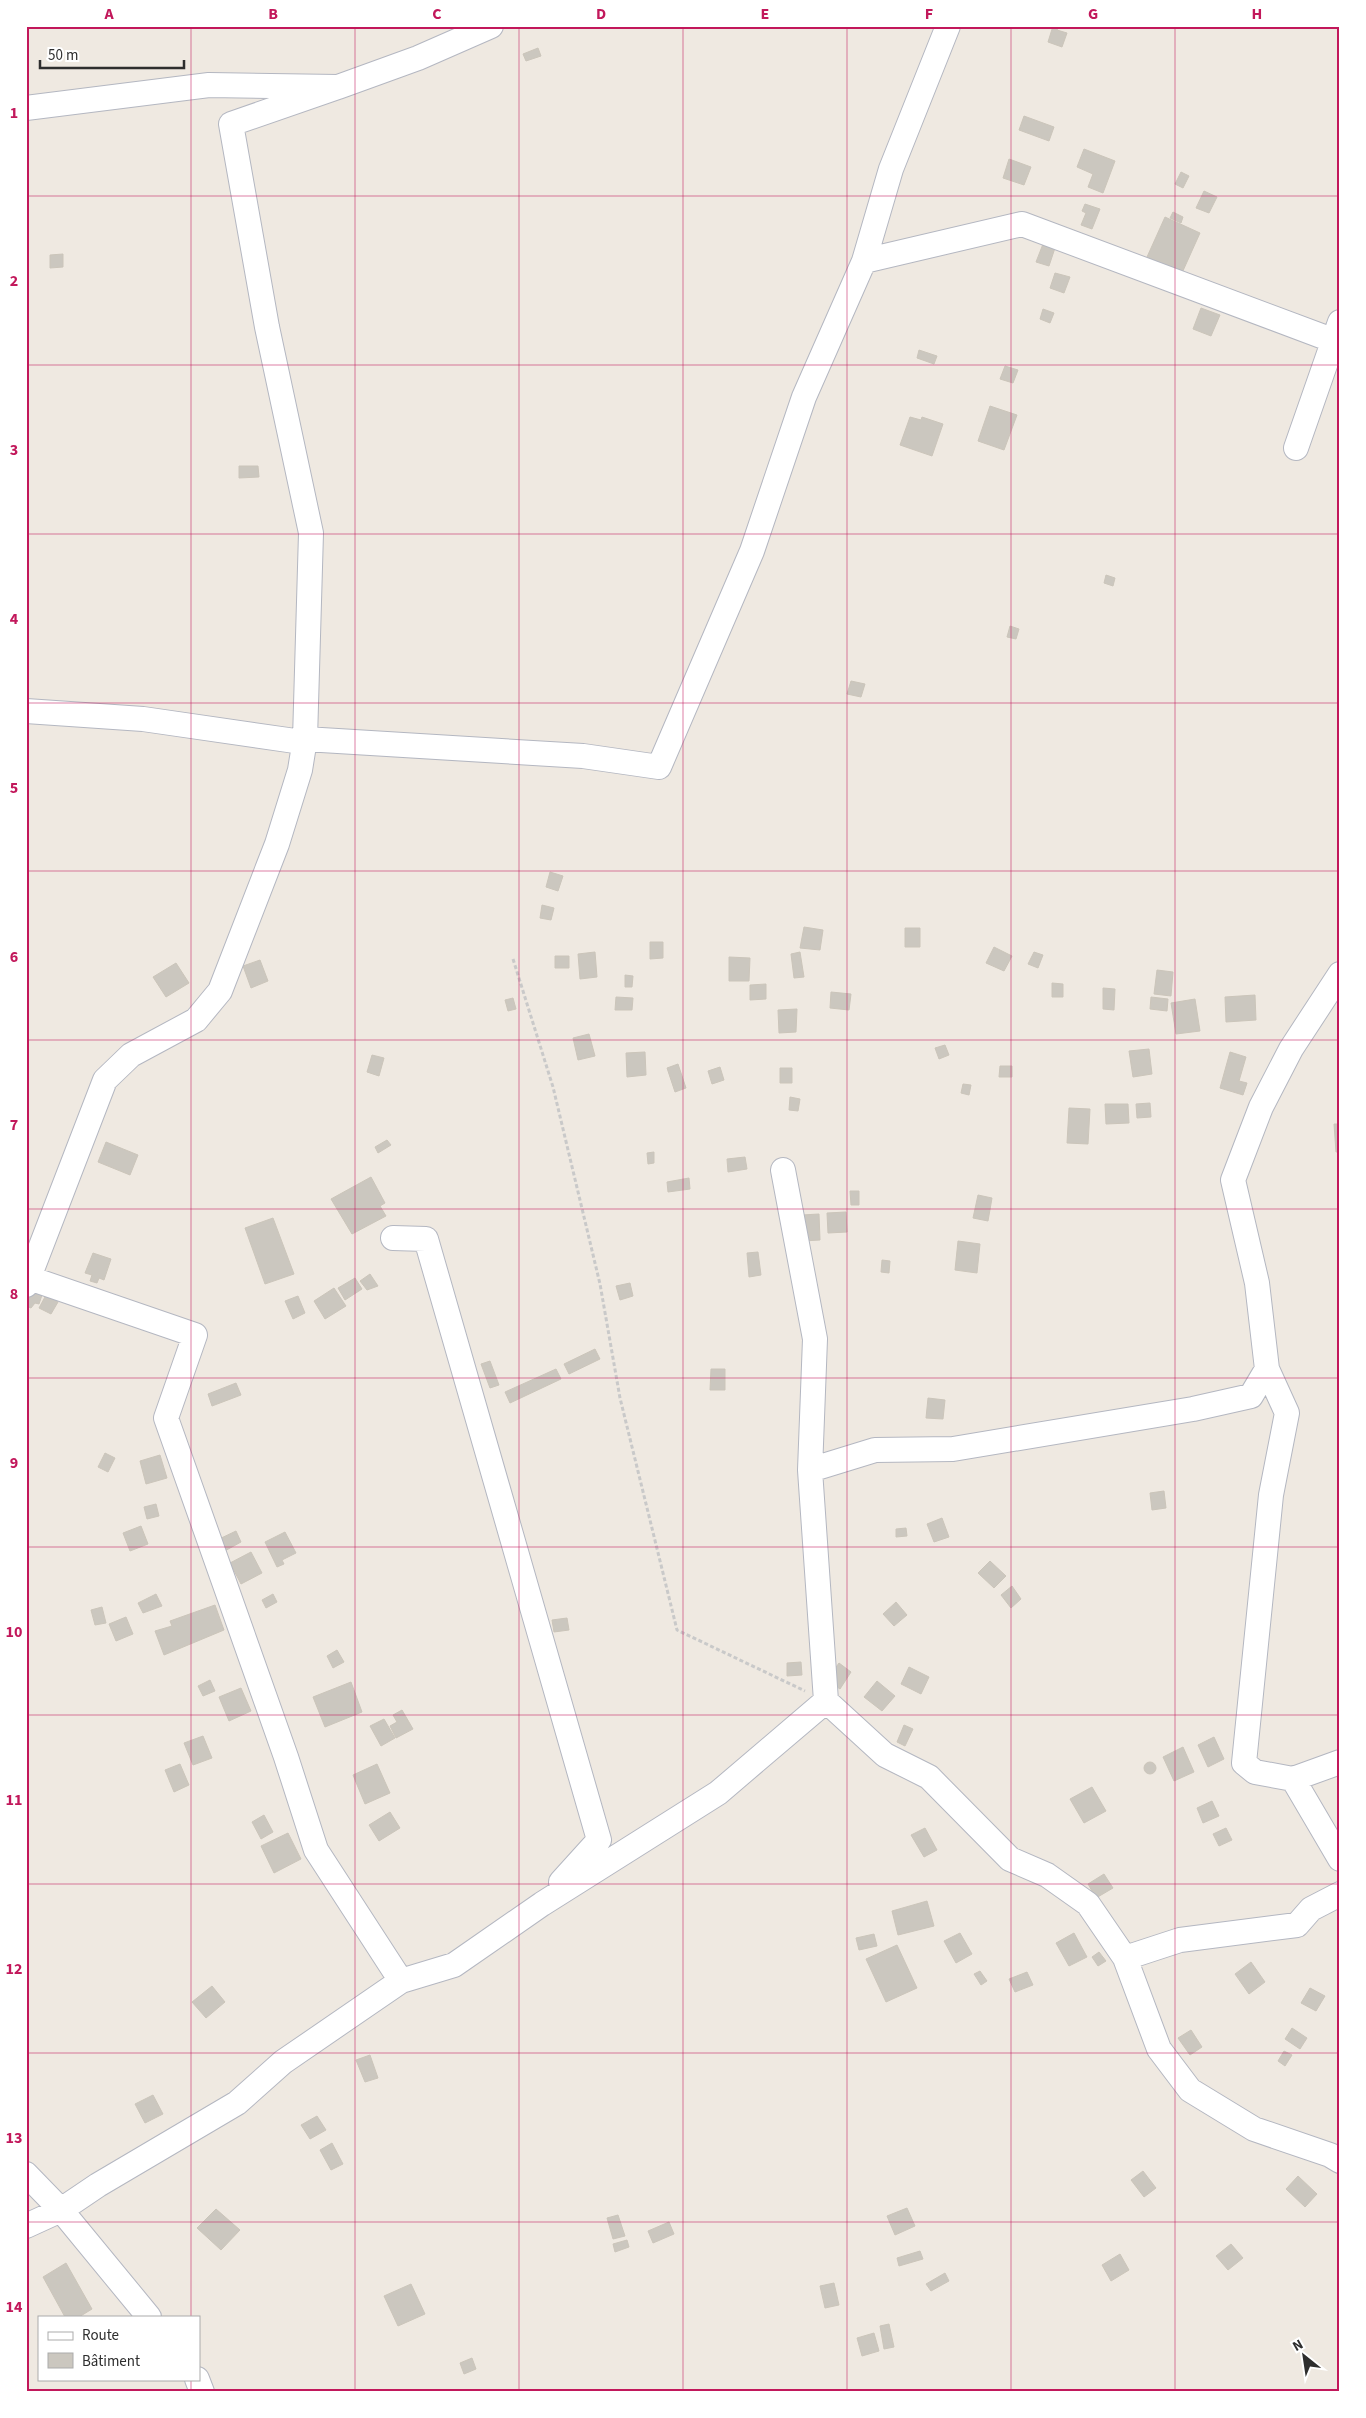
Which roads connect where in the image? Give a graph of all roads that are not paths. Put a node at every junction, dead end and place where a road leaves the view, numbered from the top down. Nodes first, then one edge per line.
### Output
1 (491, 26) edge
2 (948, 26) edge
3 (338, 86) junction
4 (26, 108) edge
5 (864, 261) junction
6 (1336, 331) edge
7 (1296, 448) dead end
8 (26, 711) edge
9 (305, 739) junction
10 (1340, 974) edge
11 (783, 1170) dead end
12 (393, 1238) dead end
13 (27, 1281) edge
14 (1267, 1369) junction
15 (810, 1470) junction
16 (826, 1701) junction
17 (1340, 1762) edge
18 (1293, 1779) junction
19 (1340, 1858) edge
20 (1340, 1894) edge
21 (542, 1904) junction
22 (1125, 1958) junction
23 (401, 1981) junction
24 (1340, 2160) edge
25 (26, 2174) edge
26 (60, 2210) junction
27 (26, 2226) edge
28 (148, 2316) edge
29 (197, 2380) edge
30 (202, 2392) edge

1 - 3 street
2 - 5 street
3 - 4 street
3 - 9 street
5 - 6 street
5 - 9 street
6 - 7 street
8 - 9 street
9 - 13 street
10 - 14 street
11 - 15 street
12 - 21 street
13 - 23 street
14 - 15 street
14 - 18 street
15 - 16 street
16 - 21 street
16 - 22 street
17 - 18 street
18 - 19 street
20 - 22 street
21 - 23 street
22 - 24 street
23 - 26 street
25 - 26 street
26 - 27 street
26 - 28 street
29 - 30 street

